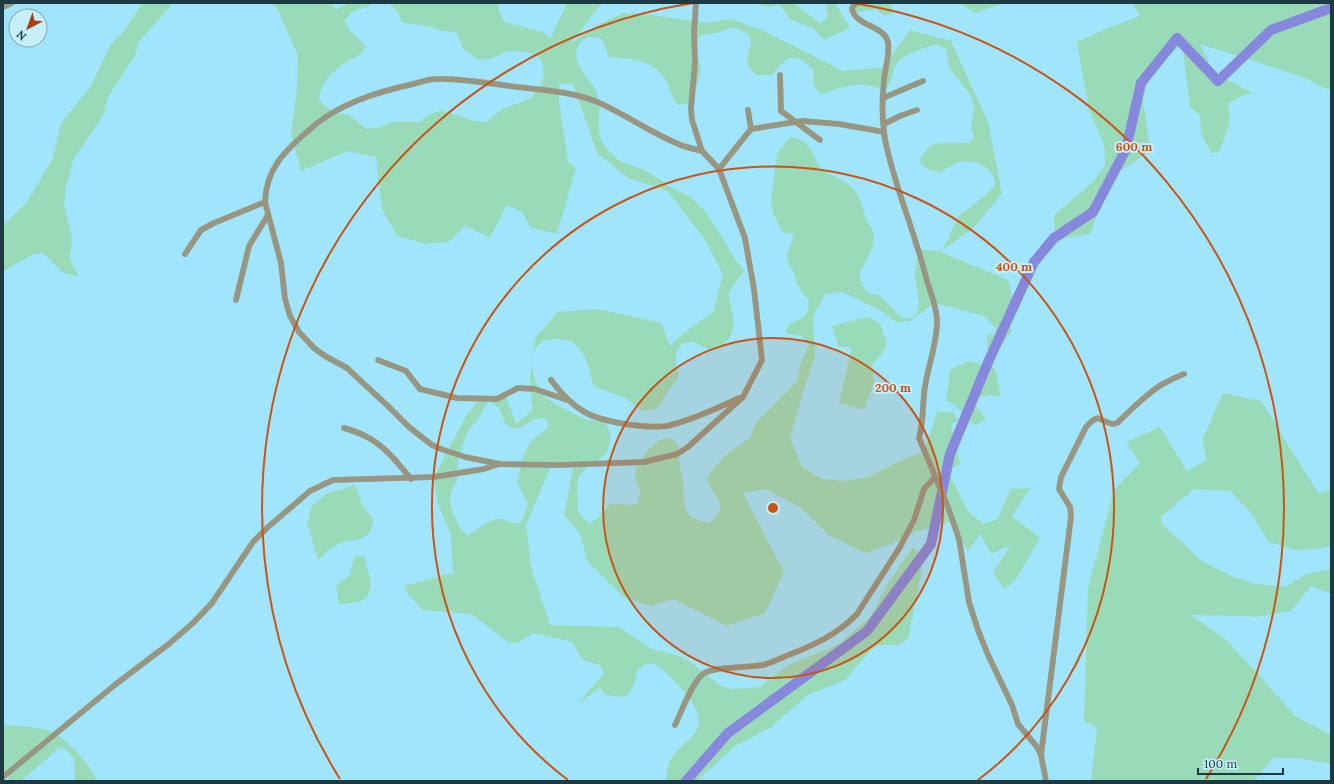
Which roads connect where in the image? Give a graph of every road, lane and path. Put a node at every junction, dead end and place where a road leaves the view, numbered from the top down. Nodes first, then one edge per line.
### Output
1 (12, 3) edge
2 (696, 3) edge
3 (856, 3) edge
4 (3, 7) edge
5 (780, 75) dead end
6 (923, 81) dead end
7 (883, 98) junction
8 (748, 110) dead end
9 (917, 110) dead end
10 (794, 121) junction
11 (884, 124) junction
12 (751, 129) junction
13 (884, 132) junction
14 (820, 140) dead end
15 (702, 151) junction
16 (719, 169) junction
17 (265, 202) junction
18 (268, 215) junction
19 (185, 254) dead end
20 (236, 300) dead end
21 (378, 360) dead end
22 (1184, 374) dead end
23 (550, 380) dead end
24 (743, 397) junction
25 (569, 401) junction
26 (344, 428) dead end
27 (500, 464) junction
28 (935, 477) junction
29 (411, 478) junction
30 (675, 726) dead end
31 (1040, 755) junction
32 (3, 777) edge
33 (1046, 781) edge

1 - 4 street
2 - 15 street
3 - 7 street
5 - 10 street
6 - 7 street
7 - 11 street
8 - 12 street
9 - 11 street
10 - 12 street
10 - 13 street
10 - 14 street
11 - 13 street
12 - 16 street
13 - 28 street
15 - 16 street
15 - 17 street
16 - 24 street
17 - 18 street
17 - 19 street
18 - 20 street
18 - 27 street
21 - 25 street
22 - 31 street
23 - 25 street
24 - 25 street
24 - 27 street
26 - 29 street
27 - 29 street
28 - 30 street
28 - 31 street
29 - 32 street
31 - 33 street

